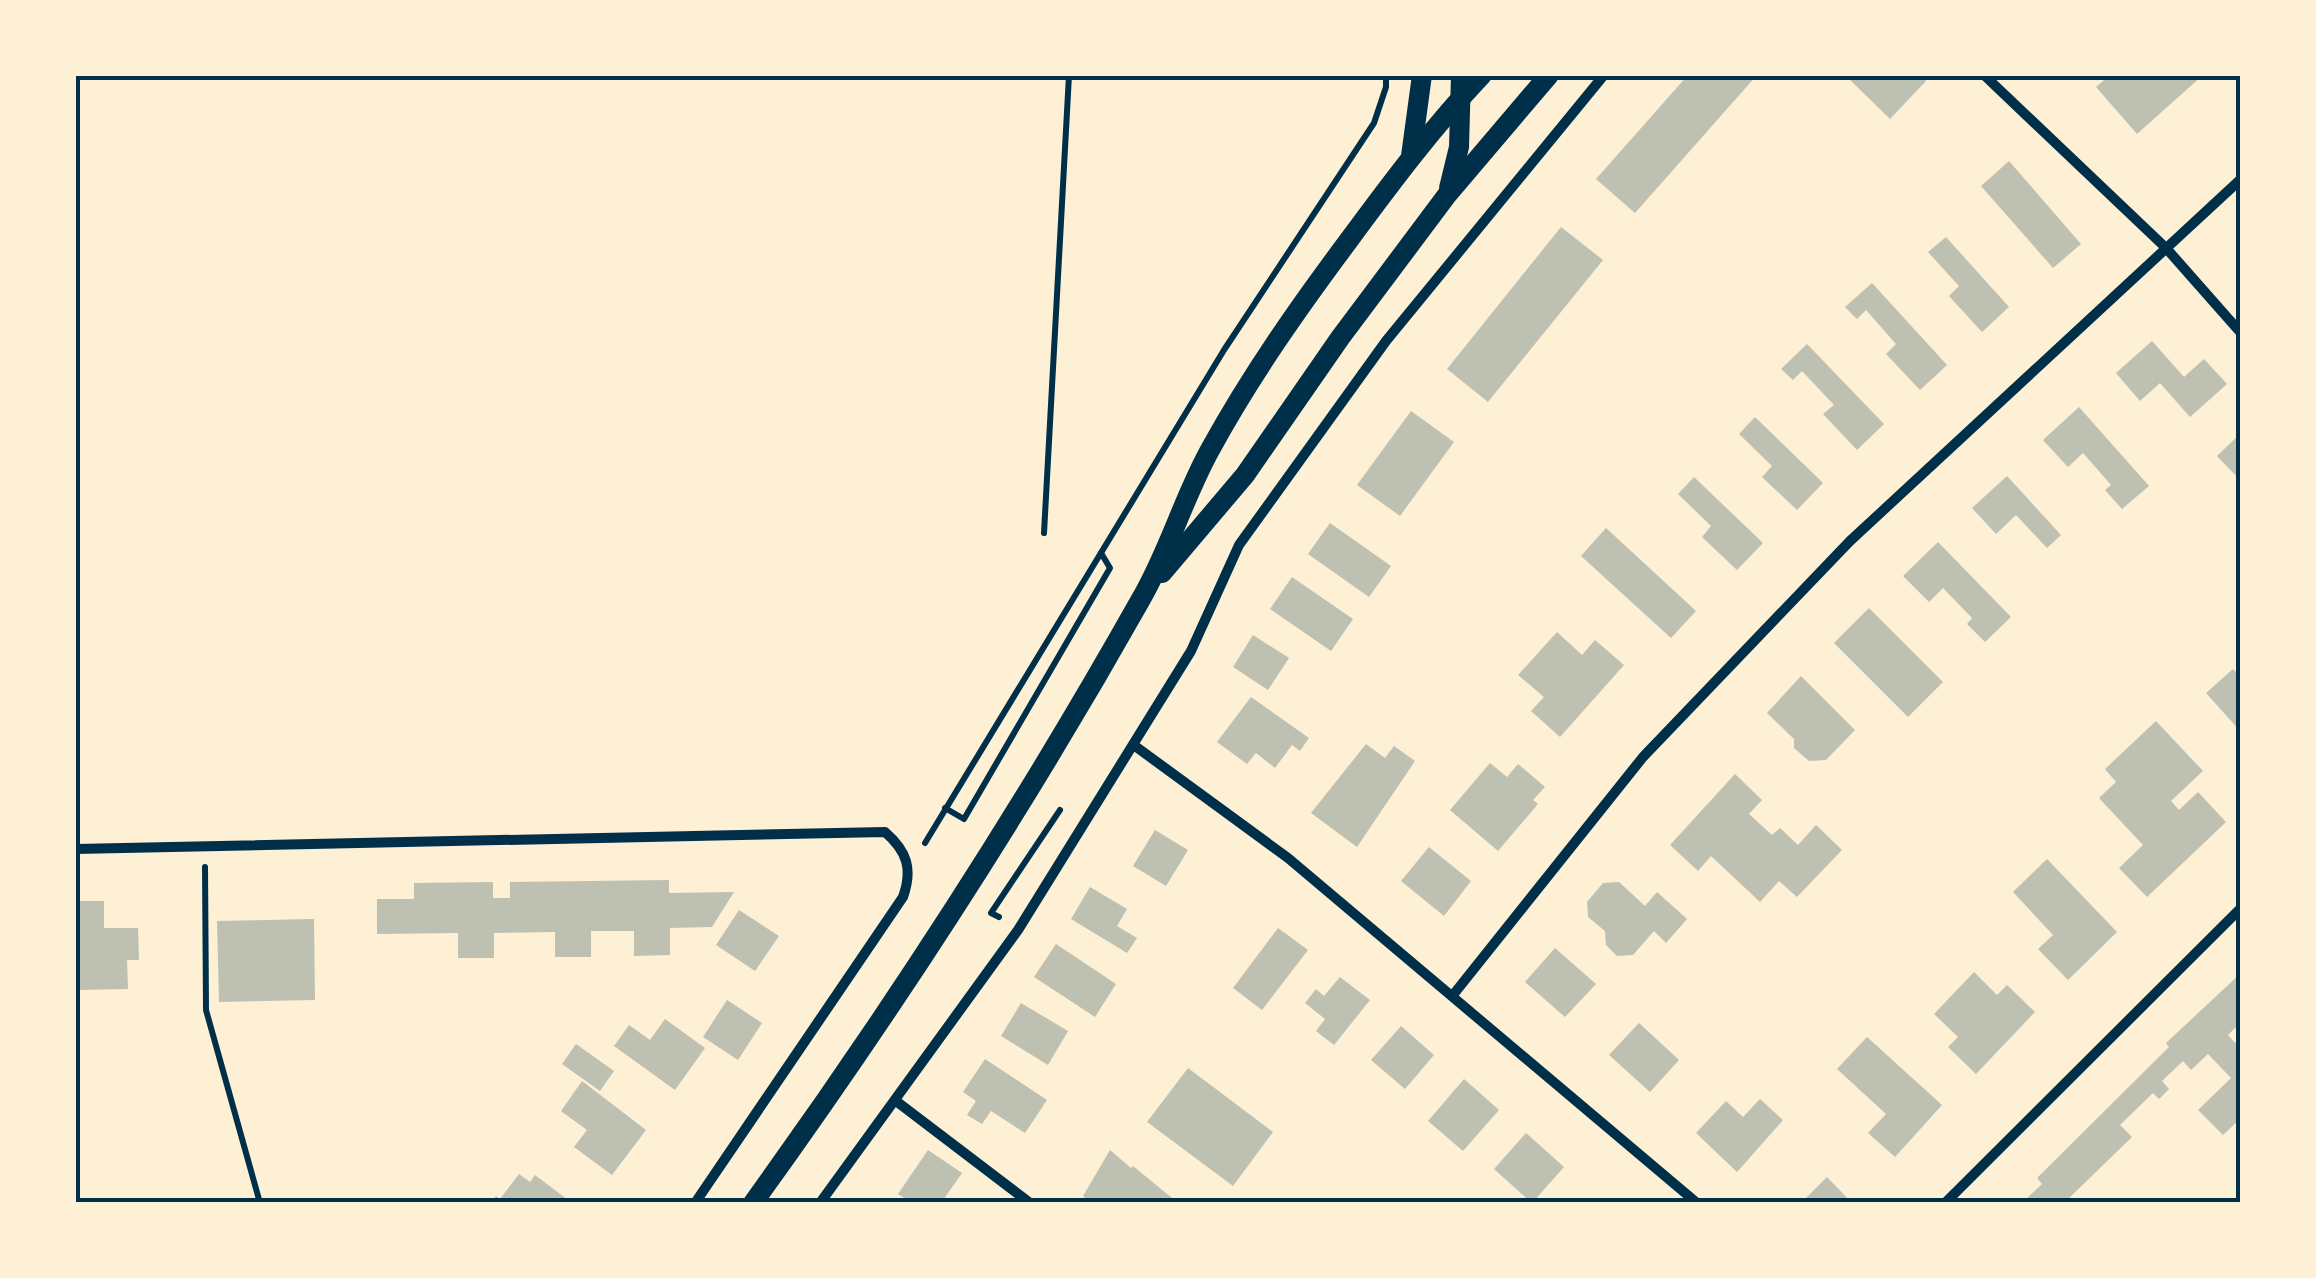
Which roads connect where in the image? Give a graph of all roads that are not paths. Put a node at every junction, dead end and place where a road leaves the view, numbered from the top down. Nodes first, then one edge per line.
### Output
1 (1422, 75) edge
2 (1460, 75) edge
3 (1482, 75) edge
4 (1549, 75) edge
5 (1604, 75) edge
6 (1984, 75) edge
7 (1461, 97) junction
8 (1411, 156) junction
9 (2241, 179) edge
10 (1447, 195) junction
11 (2166, 248) junction
12 (2241, 333) edge
13 (1144, 594) junction
14 (1135, 746) junction
15 (75, 848) edge
16 (2241, 908) edge
17 (1453, 996) junction
18 (896, 1101) junction
19 (695, 1203) edge
20 (753, 1203) edge
21 (820, 1203) edge
22 (1030, 1203) edge
23 (1697, 1203) edge
24 (1945, 1203) edge

1 - 8 main road
2 - 7 main road
3 - 7 main road
4 - 10 main road
5 - 14 street
6 - 11 street
7 - 8 main road
7 - 10 main road
8 - 13 main road
9 - 11 street
10 - 13 main road
11 - 12 street
11 - 17 street
13 - 20 main road
14 - 17 street
14 - 18 street
15 - 19 street
16 - 24 street
17 - 23 street
18 - 21 street
18 - 22 street

